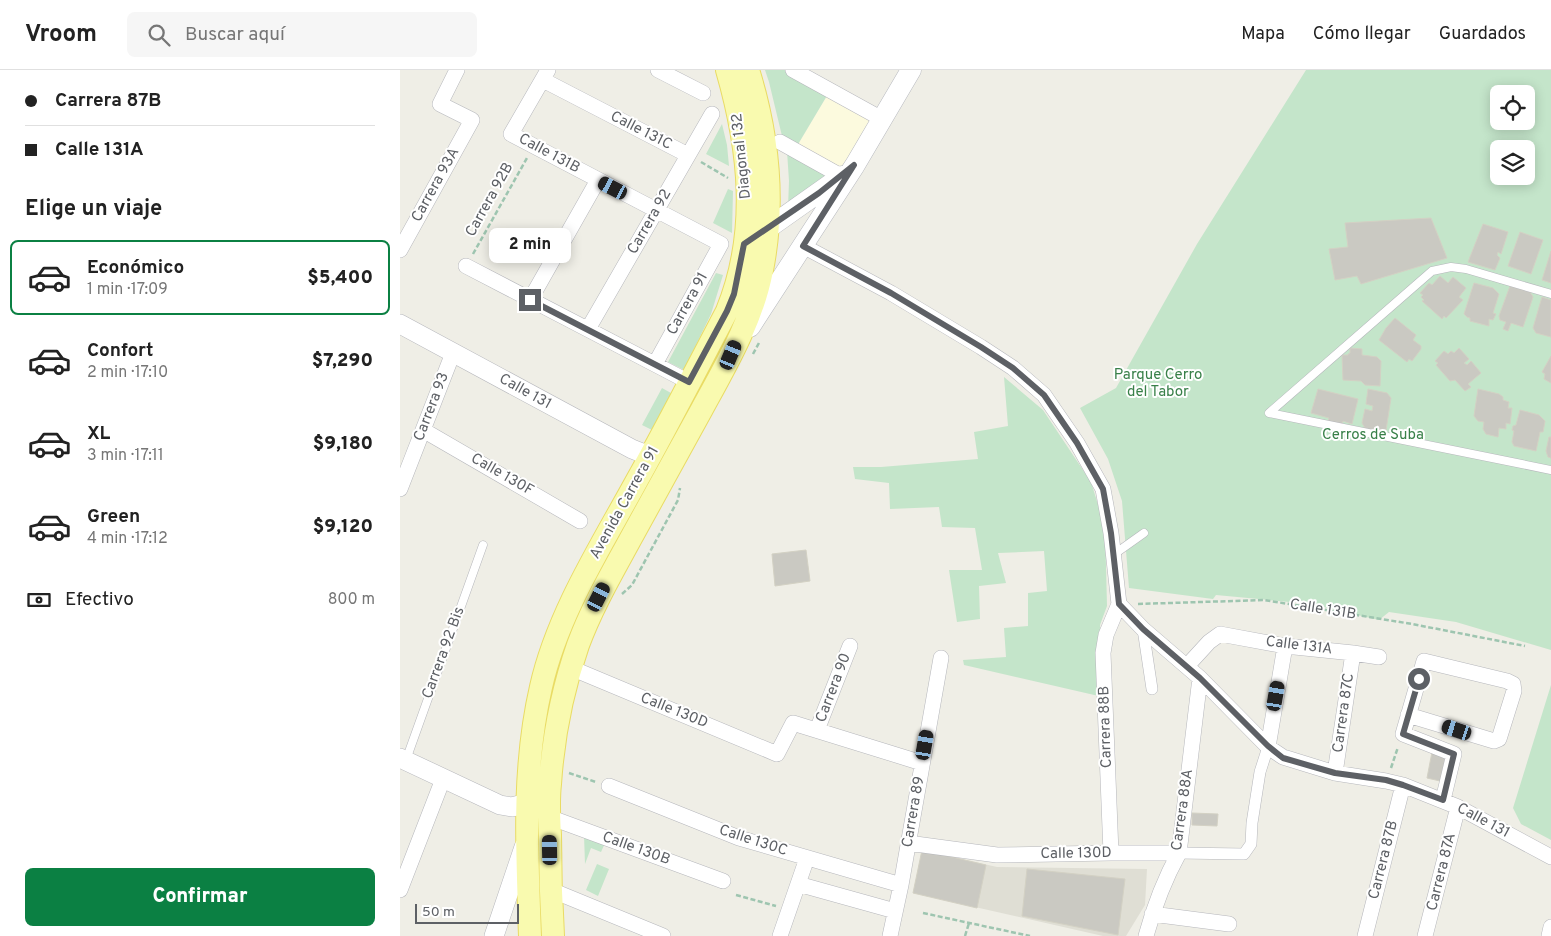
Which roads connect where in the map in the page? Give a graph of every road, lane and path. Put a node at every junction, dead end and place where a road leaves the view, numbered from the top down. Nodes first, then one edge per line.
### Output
1 (458, 70) edge
2 (658, 70) edge
3 (727, 70) edge
4 (748, 70) edge
5 (793, 70) edge
6 (911, 70) edge
7 (545, 75) edge
8 (703, 93) dead end
9 (712, 114) dead end
10 (882, 119) junction
11 (780, 142) dead end
12 (534, 146) junction
13 (688, 155) junction
14 (848, 171) junction
15 (730, 179) dead end
16 (598, 180) junction
17 (657, 210) junction
18 (767, 229) junction
19 (721, 244) joint
20 (744, 244) junction
21 (803, 246) junction
22 (400, 250) edge
23 (466, 266) joint
24 (1551, 294) edge
25 (530, 300) junction
26 (400, 324) edge
27 (588, 329) junction
28 (453, 352) junction
29 (731, 355) junction
30 (655, 364) junction
31 (689, 382) junction
32 (423, 430) junction
33 (652, 453) junction
34 (1551, 470) edge
35 (400, 489) edge
36 (580, 521) dead end
37 (1144, 532) dead end
38 (483, 545) dead end
39 (1112, 555) junction
40 (1119, 604) junction
41 (1143, 629) junction
42 (850, 646) dead end
43 (1285, 646) junction
44 (1525, 646) dead end
45 (1353, 653) junction
46 (1379, 657) dead end
47 (941, 658) dead end
48 (1186, 666) junction
49 (571, 668) junction
50 (1200, 678) junction
51 (1152, 689) dead end
52 (1408, 715) junction
53 (817, 730) junction
54 (1403, 734) junction
55 (1268, 746) junction
56 (403, 760) edge
57 (922, 763) junction
58 (569, 773) dead end
59 (1335, 773) junction
60 (443, 779) junction
61 (1386, 780) junction
62 (1403, 785) junction
63 (609, 786) joint
64 (1443, 800) junction
65 (527, 803) junction
66 (1458, 808) junction
67 (549, 817) junction
68 (526, 841) junction
69 (908, 843) junction
70 (1111, 853) junction
71 (1179, 853) junction
72 (1548, 853) edge
73 (807, 858) junction
74 (723, 881) dead end
75 (798, 884) junction
76 (901, 885) junction
77 (400, 890) edge
78 (551, 890) junction
79 (736, 895) dead end
80 (789, 910) junction
81 (895, 911) junction
82 (924, 912) dead end
83 (1152, 914) junction
84 (969, 923) junction
85 (1229, 924) dead end
86 (1551, 926) edge
87 (494, 936) edge
88 (530, 936) edge
89 (553, 936) edge
90 (663, 936) edge
91 (780, 936) edge
92 (890, 936) edge
93 (965, 936) edge
94 (1030, 936) edge
95 (1146, 936) edge
96 (1365, 936) edge
97 (1426, 936) edge
98 (1549, 936) edge

1 - 22 street, Carrera 93A
2 - 8 street
3 - 20 main road, Diagonal 132
4 - 18 main road, Diagonal 132
5 - 10 street
6 - 10 main road, Avenida Carrera 91
7 - 12 street, Calle 131B
7 - 13 street, Calle 131C
9 - 13 street, Carrera 92
10 - 14 main road, Avenida Carrera 91
11 - 14 street
12 - 16 street, Calle 131B
12 - 23 path, Carrera 92B
13 - 15 path, Calle 131C
13 - 17 street, Carrera 92
14 - 18 main road, Avenida Carrera 91
14 - 21 main road, Avenida Carrera 91
16 - 17 street, Calle 131B
16 - 25 street
17 - 19 street, Calle 131B
17 - 27 street, Carrera 92
18 - 20 main road, Avenida Carrera 91
18 - 29 main road, Diagonal 132
19 - 30 street, Carrera 91
20 - 31 main road, Avenida Carrera 91
21 - 29 main road, Avenida Carrera 91
21 - 39 street
23 - 25 street
24 - 34 lane
25 - 27 street
26 - 28 street, Calle 131
27 - 30 street
28 - 32 street, Carrera 93
28 - 33 street, Calle 131
29 - 49 main road, Avenida Carrera 91
30 - 31 street
31 - 33 main road, Avenida Carrera 91
32 - 35 street, Carrera 93
32 - 36 street, Calle 130F
33 - 65 main road, Avenida Carrera 91
37 - 39 lane
38 - 56 lane, Carrera 92 Bis
39 - 40 street
40 - 41 street, Calle 131
40 - 44 path, Calle 131B
40 - 70 street, Carrera 88B
41 - 48 street, Calle 131
41 - 51 street
42 - 53 street, Carrera 90
43 - 45 street, Calle 131A
43 - 48 street, Calle 131A
43 - 55 street
45 - 46 street, Calle 131A
45 - 59 street, Carrera 87C
47 - 57 street, Carrera 89
48 - 50 street, Calle 131
49 - 53 street, Calle 130D
49 - 67 main road, Avenida Carrera 91
50 - 55 street, Calle 131
50 - 71 street, Carrera 88A
52 - 52 street
52 - 54 street
53 - 57 street
54 - 61 path
54 - 64 street
55 - 59 street, Calle 131
55 - 71 street, Calle 130D
56 - 60 street
57 - 69 street, Carrera 89
58 - 63 path
59 - 61 street, Calle 131
60 - 65 street
60 - 77 street
61 - 62 street, Calle 131
62 - 64 street, Calle 131
62 - 96 street, Carrera 87B
63 - 73 street, Calle 130C
64 - 66 street, Calle 131
65 - 68 main road, Avenida Carrera 91
66 - 72 street, Calle 131
66 - 97 street, Carrera 87A
67 - 74 street, Calle 130B
67 - 78 main road, Avenida Carrera 91
68 - 87 street
68 - 88 main road, Avenida Carrera 91
69 - 70 street, Calle 130D
69 - 76 street, Carrera 89
70 - 71 street, Calle 130D
71 - 83 street, Carrera 88A
73 - 75 street
73 - 76 street, Calle 130C
75 - 80 street
75 - 81 street
76 - 81 street, Carrera 89
78 - 89 main road, Avenida Carrera 91
78 - 90 street
79 - 80 path
80 - 91 street
81 - 92 street, Carrera 89
82 - 84 path
83 - 85 street
83 - 95 street, Carrera 88A
84 - 93 path
84 - 94 path
86 - 98 street

